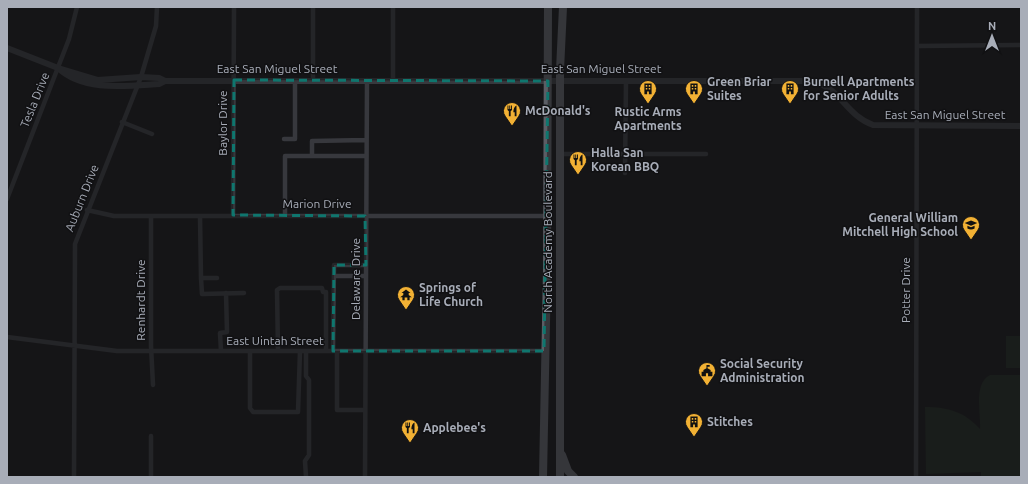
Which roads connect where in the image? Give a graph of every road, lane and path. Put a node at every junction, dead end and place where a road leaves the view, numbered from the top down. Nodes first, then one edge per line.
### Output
1 (77, 7) edge
2 (157, 7) edge
3 (234, 7) edge
4 (313, 7) edge
5 (393, 7) edge
6 (548, 7) edge
7 (563, 7) edge
8 (917, 7) edge
9 (917, 46) junction
10 (1021, 46) edge
11 (7, 48) edge
12 (58, 68) junction
13 (141, 77) junction
14 (234, 80) junction
15 (295, 80) junction
16 (313, 80) junction
17 (367, 80) junction
18 (393, 80) junction
19 (165, 81) junction
20 (548, 81) junction
21 (626, 81) junction
22 (560, 82) junction
23 (138, 85) junction
24 (122, 122) junction
25 (917, 125) junction
26 (1021, 126) edge
27 (152, 134) dead end
28 (284, 139) dead end
29 (366, 140) junction
30 (560, 154) junction
31 (625, 154) junction
32 (706, 154) dead end
33 (312, 156) junction
34 (366, 156) junction
35 (625, 173) dead end
36 (7, 199) edge
37 (87, 210) junction
38 (233, 215) junction
39 (285, 215) junction
40 (151, 216) junction
41 (200, 216) junction
42 (366, 216) junction
43 (547, 216) junction
44 (366, 265) junction
45 (334, 276) junction
46 (366, 276) junction
47 (201, 278) junction
48 (217, 278) dead end
49 (226, 293) junction
50 (244, 293) dead end
51 (7, 337) edge
52 (74, 346) junction
53 (152, 351) junction
54 (220, 351) junction
55 (250, 352) junction
56 (278, 352) junction
57 (300, 352) junction
58 (306, 352) junction
59 (326, 352) junction
60 (335, 352) junction
61 (366, 352) junction
62 (544, 352) junction
63 (153, 385) dead end
64 (365, 410) junction
65 (151, 436) dead end
66 (559, 448) junction
67 (74, 477) edge
68 (151, 477) edge
69 (306, 477) edge
70 (365, 477) edge
71 (543, 477) edge
72 (560, 477) edge
73 (574, 477) edge
74 (916, 477) edge

1 - 12 street, Tesla Drive
2 - 13 street, Auburn Drive
3 - 14 street, Baylor Drive
4 - 16 street
5 - 18 street
6 - 20 highway, North Academy Boulevard
7 - 22 highway, North Academy Boulevard
8 - 9 street, Potter Drive
9 - 10 street
9 - 25 street, Potter Drive
11 - 12 street
12 - 13 street
12 - 23 street
12 - 36 street, Tesla Drive
13 - 19 street, East San Miguel Street
13 - 23 street, Auburn Drive
14 - 15 street, East San Miguel Street
14 - 19 street, East San Miguel Street
14 - 38 street, Baylor Drive
15 - 16 street, East San Miguel Street
15 - 28 street
16 - 17 street, East San Miguel Street
17 - 18 street, East San Miguel Street
17 - 29 street, Delaware Drive
18 - 20 street, East San Miguel Street
19 - 23 street, East San Miguel Street
20 - 22 street, East San Miguel Street
20 - 43 highway, North Academy Boulevard
21 - 22 street, East San Miguel Street
21 - 25 street, East San Miguel Street
21 - 31 street
22 - 30 highway, North Academy Boulevard
23 - 24 street, Auburn Drive
24 - 27 street
24 - 37 street, Auburn Drive
25 - 26 street, East San Miguel Street
25 - 74 street, Potter Drive
29 - 33 street
29 - 34 street, Delaware Drive
30 - 31 street
30 - 66 highway, North Academy Boulevard
31 - 32 street
31 - 35 street
33 - 34 street
33 - 39 street
34 - 42 street, Delaware Drive
37 - 40 street, Marion Drive
37 - 52 street, Auburn Drive
38 - 39 street, Marion Drive
38 - 41 street, Marion Drive
39 - 42 street, Marion Drive
40 - 41 street, Marion Drive
40 - 53 street, Renhardt Drive
41 - 47 street
42 - 43 street, Marion Drive
42 - 44 street, Delaware Drive
43 - 62 highway, North Academy Boulevard
44 - 45 street
44 - 46 street, Delaware Drive
45 - 46 street
45 - 60 street
46 - 61 street, Delaware Drive
47 - 48 street
47 - 49 street
49 - 50 street
49 - 54 street
51 - 52 street, East Uintah Street
52 - 53 street, East Uintah Street
52 - 67 street, Auburn Drive
53 - 54 street, East Uintah Street
53 - 63 street, Renhardt Drive
54 - 55 street, East Uintah Street
55 - 56 street, East Uintah Street
55 - 57 street
56 - 57 street, East Uintah Street
56 - 59 street
57 - 58 street, East Uintah Street
58 - 59 street, East Uintah Street
58 - 69 street
59 - 60 street, East Uintah Street
60 - 61 street, East Uintah Street
60 - 64 street
61 - 62 street, East Uintah Street
61 - 64 street, Delaware Drive
62 - 71 highway, North Academy Boulevard
64 - 70 street, Delaware Drive
65 - 68 street
66 - 72 highway, North Academy Boulevard
66 - 73 highway

